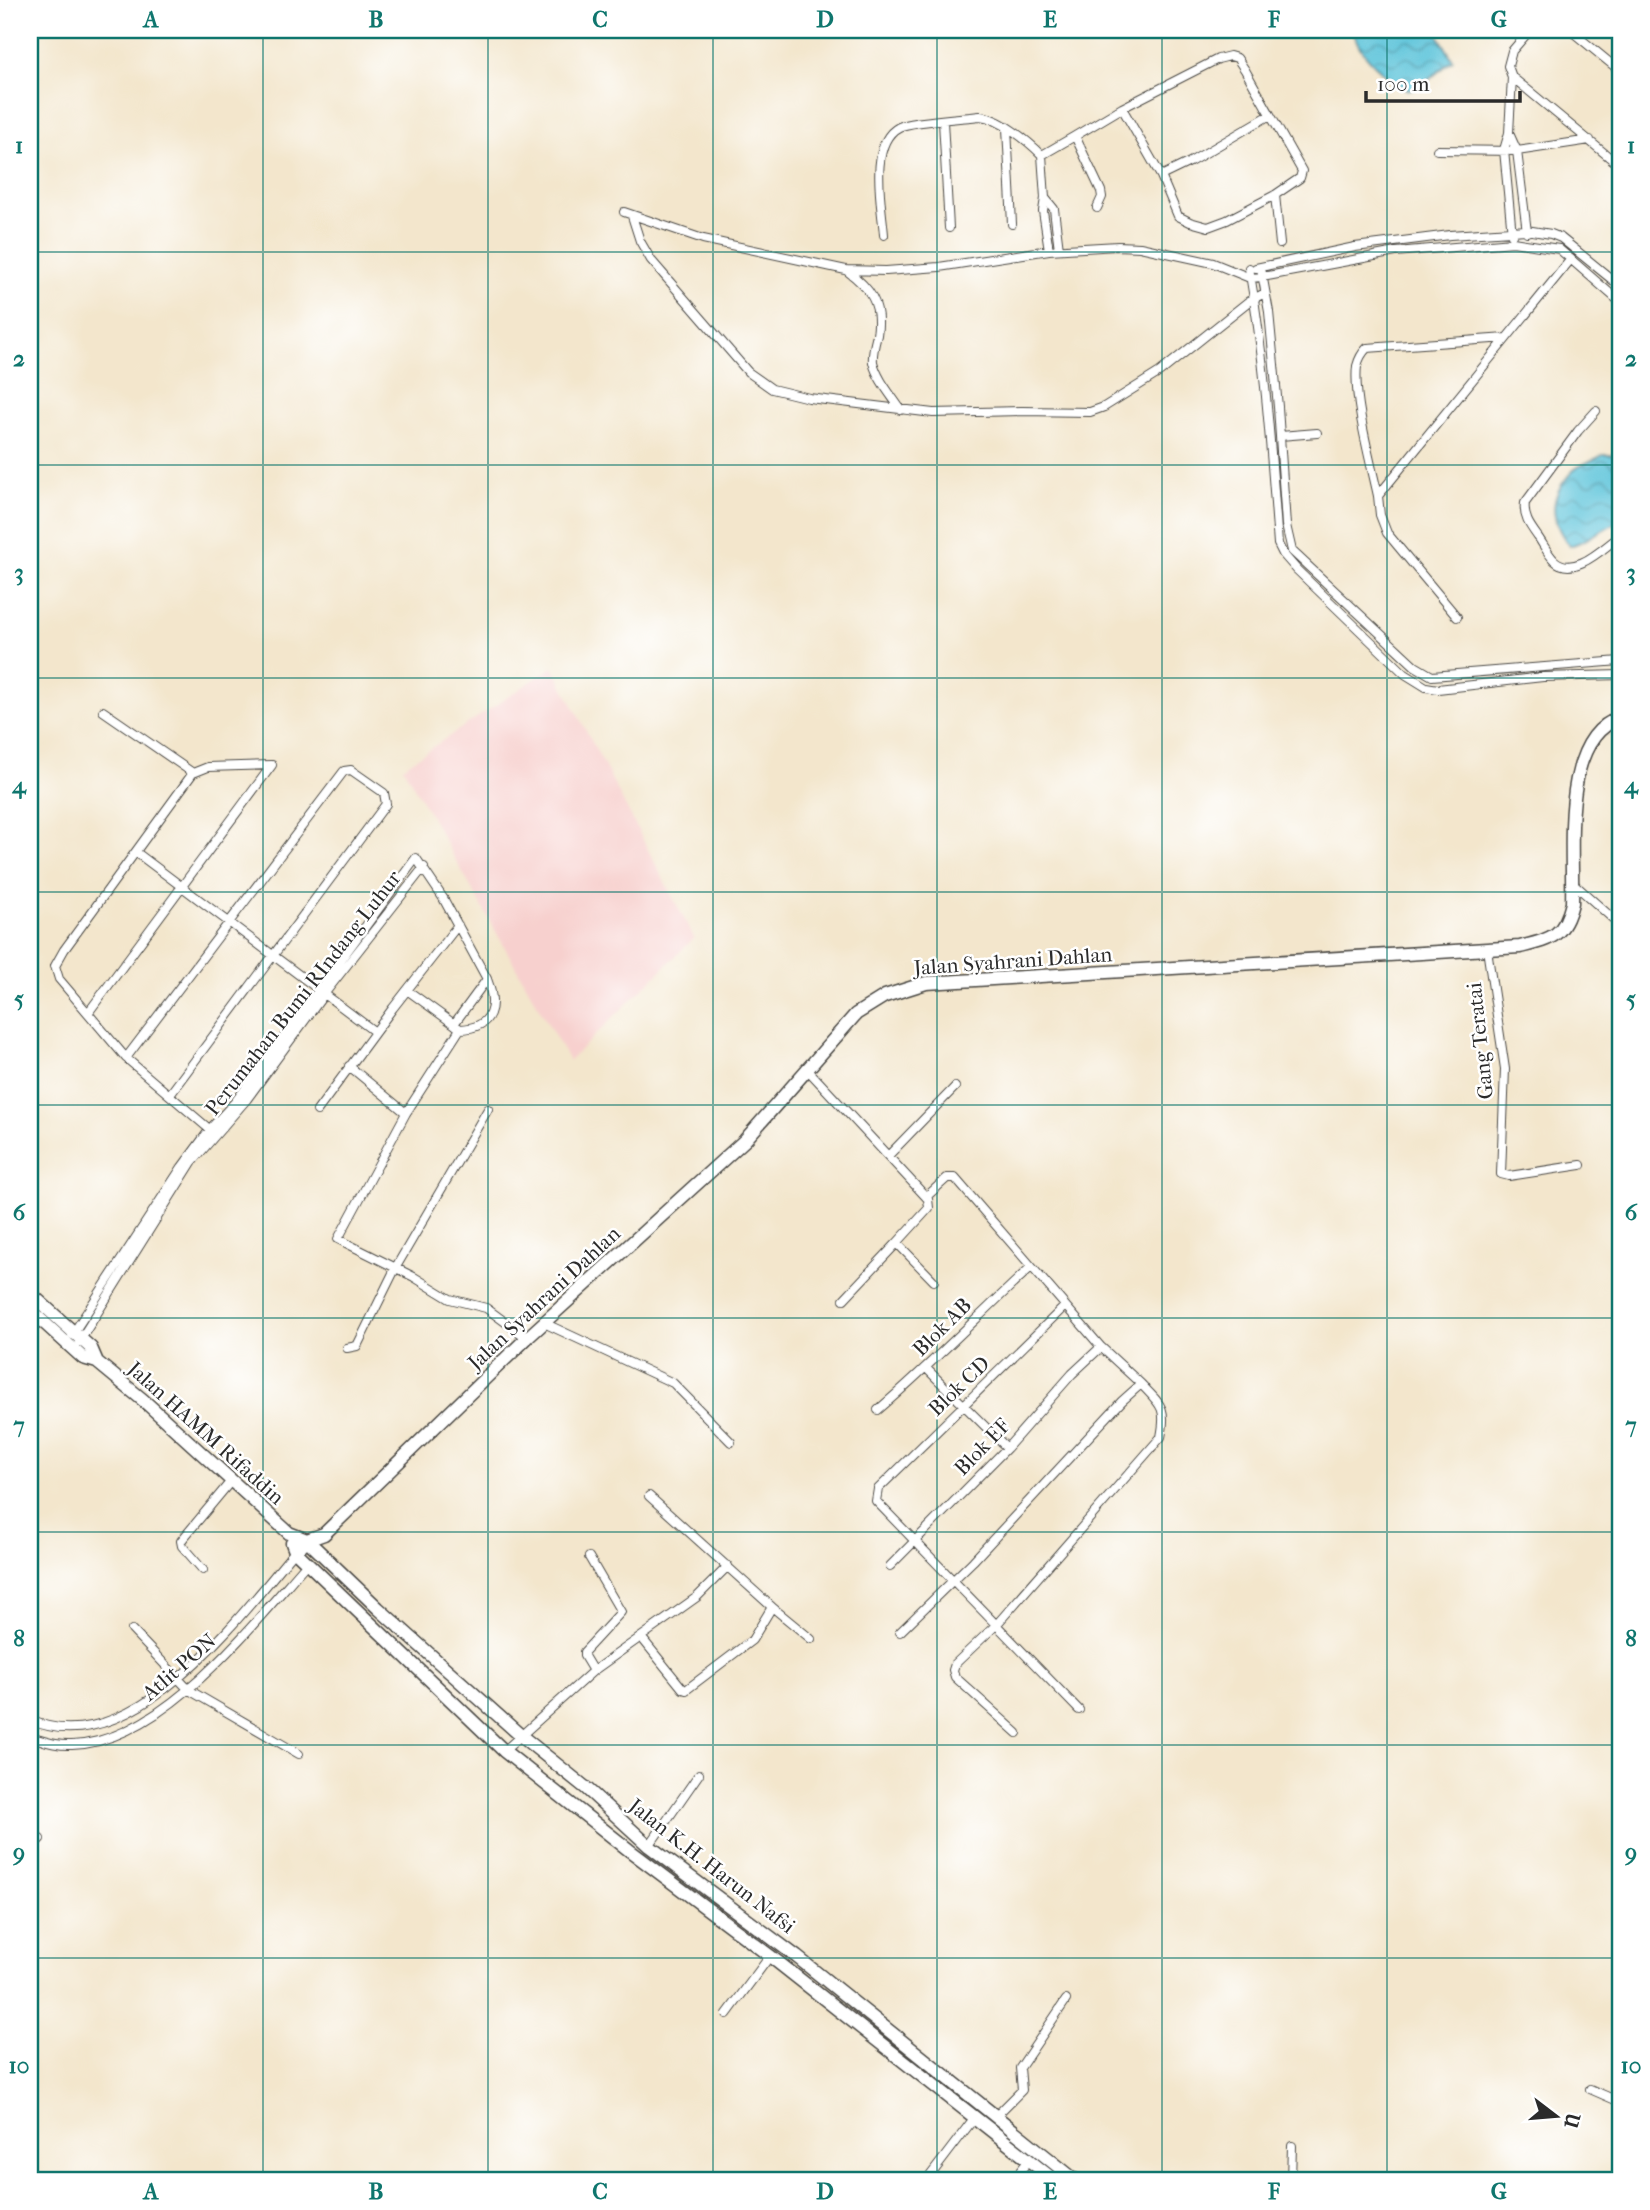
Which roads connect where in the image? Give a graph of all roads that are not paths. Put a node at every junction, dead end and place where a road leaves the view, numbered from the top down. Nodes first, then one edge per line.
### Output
1 (1531, 30) edge
2 (1570, 30) edge
3 (1620, 71) edge
4 (1512, 77) junction
5 (1122, 108) junction
6 (1269, 115) junction
7 (943, 121) junction
8 (1007, 128) junction
9 (1509, 133) junction
10 (1074, 136) junction
11 (1590, 140) junction
12 (1437, 150) dead end
13 (1504, 150) junction
14 (1517, 151) junction
15 (1042, 155) junction
16 (1620, 166) edge
17 (1161, 176) junction
18 (1275, 195) junction
19 (1045, 198) junction
20 (1097, 208) dead end
21 (1012, 224) dead end
22 (949, 228) dead end
23 (1527, 230) junction
24 (1512, 231) junction
25 (884, 235) dead end
26 (1513, 242) junction
27 (1528, 243) junction
28 (1280, 244) dead end
29 (1059, 249) junction
30 (1049, 250) junction
31 (1571, 259) junction
32 (846, 270) junction
33 (1250, 273) junction
34 (1261, 273) junction
35 (1620, 286) edge
36 (1265, 293) junction
37 (1254, 298) junction
38 (1620, 302) edge
39 (1506, 338) junction
40 (901, 410) junction
41 (1596, 411) dead end
42 (1317, 433) dead end
43 (1280, 436) junction
44 (1378, 496) junction
45 (1620, 536) edge
46 (1457, 617) dead end
47 (1620, 661) edge
48 (1620, 675) edge
49 (103, 710) dead end
50 (1620, 719) edge
51 (193, 773) junction
52 (137, 853) junction
53 (424, 867) junction
54 (1573, 883) junction
55 (181, 886) junction
56 (229, 922) junction
57 (458, 925) junction
58 (1620, 925) edge
59 (1487, 949) junction
60 (274, 956) junction
61 (487, 979) junction
62 (407, 990) junction
63 (322, 991) junction
64 (88, 1013) junction
65 (457, 1026) junction
66 (375, 1032) junction
67 (126, 1058) junction
68 (349, 1066) junction
69 (806, 1068) junction
70 (955, 1087) dead end
71 (170, 1094) junction
72 (488, 1109) dead end
73 (317, 1111) dead end
74 (406, 1113) junction
75 (212, 1131) junction
76 (888, 1156) junction
77 (1581, 1165) dead end
78 (926, 1197) junction
79 (897, 1243) junction
80 (396, 1267) junction
81 (1030, 1268) junction
82 (934, 1281) dead end
83 (30, 1293) edge
84 (844, 1299) dead end
85 (1064, 1307) junction
86 (30, 1310) edge
87 (544, 1323) junction
88 (524, 1336) junction
89 (74, 1341) junction
90 (1101, 1347) junction
91 (347, 1348) dead end
92 (926, 1369) junction
93 (1141, 1384) junction
94 (965, 1405) junction
95 (878, 1410) dead end
96 (730, 1442) dead end
97 (1007, 1448) junction
98 (231, 1482) junction
99 (649, 1496) dead end
100 (289, 1533) junction
101 (324, 1534) junction
102 (307, 1540) junction
103 (914, 1541) junction
104 (295, 1551) junction
105 (318, 1551) junction
106 (589, 1557) dead end
107 (308, 1562) junction
108 (728, 1566) junction
109 (890, 1566) dead end
110 (204, 1570) dead end
111 (952, 1580) junction
112 (772, 1607) junction
113 (997, 1624) junction
114 (132, 1630) dead end
115 (900, 1632) dead end
116 (641, 1637) junction
117 (811, 1639) dead end
118 (593, 1671) junction
119 (177, 1678) junction
120 (189, 1690) junction
121 (1079, 1710) dead end
122 (30, 1720) edge
123 (1017, 1733) dead end
124 (520, 1735) junction
125 (30, 1737) edge
126 (504, 1751) junction
127 (299, 1754) dead end
128 (699, 1774) dead end
129 (40, 1839) dead end
130 (649, 1846) junction
131 (30, 1847) edge
132 (763, 1931) junction
133 (754, 1944) junction
134 (770, 1956) junction
135 (1066, 2000) dead end
136 (727, 2014) dead end
137 (1590, 2089) dead end
138 (1620, 2102) edge
139 (996, 2116) junction
140 (975, 2118) junction
141 (1292, 2146) dead end
142 (1029, 2160) junction
143 (927, 2180) edge
144 (992, 2180) edge
145 (1054, 2180) edge
146 (1075, 2180) edge
147 (1291, 2180) edge

1 - 4 street
2 - 3 street
4 - 9 street
4 - 11 street
5 - 6 street
5 - 10 street
5 - 17 street
6 - 17 street
6 - 18 street
7 - 8 street
7 - 22 street
7 - 25 street
8 - 15 street
8 - 21 street
9 - 13 street
9 - 14 street
10 - 15 street
10 - 20 street
11 - 14 street
11 - 16 street
12 - 13 street
13 - 14 street
13 - 24 street
14 - 23 street
15 - 19 street
17 - 18 street
18 - 28 street
19 - 29 street
19 - 30 street
23 - 24 street
23 - 27 street
23 - 35 street
24 - 26 street
24 - 34 street
26 - 27 street
26 - 34 street
27 - 31 street
29 - 30 street
29 - 33 street
30 - 32 street
31 - 38 street
31 - 39 street
32 - 40 street
32 - 40 street
33 - 34 street
33 - 37 street
34 - 36 street
36 - 37 street
36 - 43 street
37 - 40 street
37 - 48 street
39 - 44 street
39 - 44 street
41 - 45 street
42 - 43 street
43 - 47 street
44 - 46 street
49 - 51 street
50 - 54 main road, Jalan Syahrani Dahlan
51 - 52 street
51 - 55 street
52 - 55 street
52 - 64 street
53 - 57 street, Perumahan Bumi RIndang Luhur
53 - 63 street, Perumahan Bumi RIndang Luhur
53 - 63 street
54 - 58 street
54 - 59 main road, Jalan Syahrani Dahlan
55 - 56 street
55 - 64 street
56 - 60 street
56 - 60 street
56 - 67 street
57 - 61 street, Perumahan Bumi RIndang Luhur
57 - 62 street
59 - 69 main road, Jalan Syahrani Dahlan
59 - 77 street, Gang Teratai
60 - 63 street
60 - 71 street
61 - 65 street
61 - 65 street
62 - 65 street
62 - 66 street
63 - 66 street
63 - 75 street, Perumahan Bumi RIndang Luhur
64 - 67 street
65 - 74 street
66 - 68 street
67 - 71 street
68 - 73 street
68 - 74 street
69 - 76 street
69 - 87 main road, Jalan Syahrani Dahlan
70 - 76 street
71 - 75 street
72 - 80 street
74 - 80 street
75 - 89 street, Perumahan Bumi RIndang Luhur
76 - 78 street
78 - 79 street
78 - 81 street
79 - 82 street
79 - 84 street
80 - 88 street
80 - 91 street
81 - 85 street
81 - 92 street, Blok AB
83 - 89 main road, Jalan HAMM Rifaddin
85 - 90 street
85 - 94 street, Blok CD
86 - 89 main road, Jalan HAMM Rifaddin
87 - 88 main road, Jalan Syahrani Dahlan
87 - 96 street
88 - 101 main road, Jalan Syahrani Dahlan
89 - 98 main road, Jalan HAMM Rifaddin
90 - 93 street
90 - 97 street, Blok EF
92 - 94 street
92 - 95 street, Blok AB
93 - 111 street
93 - 113 street
94 - 97 street
94 - 103 street, Blok CD
97 - 103 street, Blok EF
98 - 100 main road, Jalan HAMM Rifaddin
98 - 110 street
99 - 108 street
100 - 102 main road, Jalan HAMM Rifaddin
100 - 104 main road, Jalan HAMM Rifaddin
101 - 102 main road, Jalan Syahrani Dahlan
101 - 105 main road, Jalan Syahrani Dahlan
102 - 104 main road, Atlit PON
102 - 105 main road, Jalan K.H. Harun Nafsi
103 - 109 street, Blok EF
103 - 111 street
104 - 107 main road, Jalan K.H. Harun Nafsi
104 - 119 street, Atlit PON
105 - 107 main road, Atlit PON
105 - 124 main road, Jalan K.H. Harun Nafsi
106 - 118 street
107 - 120 street, Atlit PON
107 - 126 main road, Jalan K.H. Harun Nafsi
108 - 112 street
108 - 116 street
111 - 113 street
111 - 115 street
112 - 116 street
112 - 117 street
113 - 121 street
113 - 123 street
114 - 119 street
116 - 118 street
118 - 124 street
119 - 120 street
119 - 122 street, Atlit PON
120 - 125 street, Atlit PON
120 - 127 street
124 - 126 street
124 - 130 main road, Jalan K.H. Harun Nafsi
126 - 133 main road, Jalan K.H. Harun Nafsi
128 - 130 street
129 - 131 street
130 - 132 main road, Jalan K.H. Harun Nafsi
132 - 133 main road
132 - 139 main road, Jalan K.H. Harun Nafsi
133 - 134 main road, Jalan K.H. Harun Nafsi
134 - 136 street
134 - 140 main road, Jalan K.H. Harun Nafsi
135 - 139 street
137 - 138 street
139 - 146 main road, Jalan K.H. Harun Nafsi
140 - 142 main road, Jalan K.H. Harun Nafsi
140 - 143 street
141 - 147 street
142 - 144 street
142 - 145 main road, Jalan K.H. Harun Nafsi

